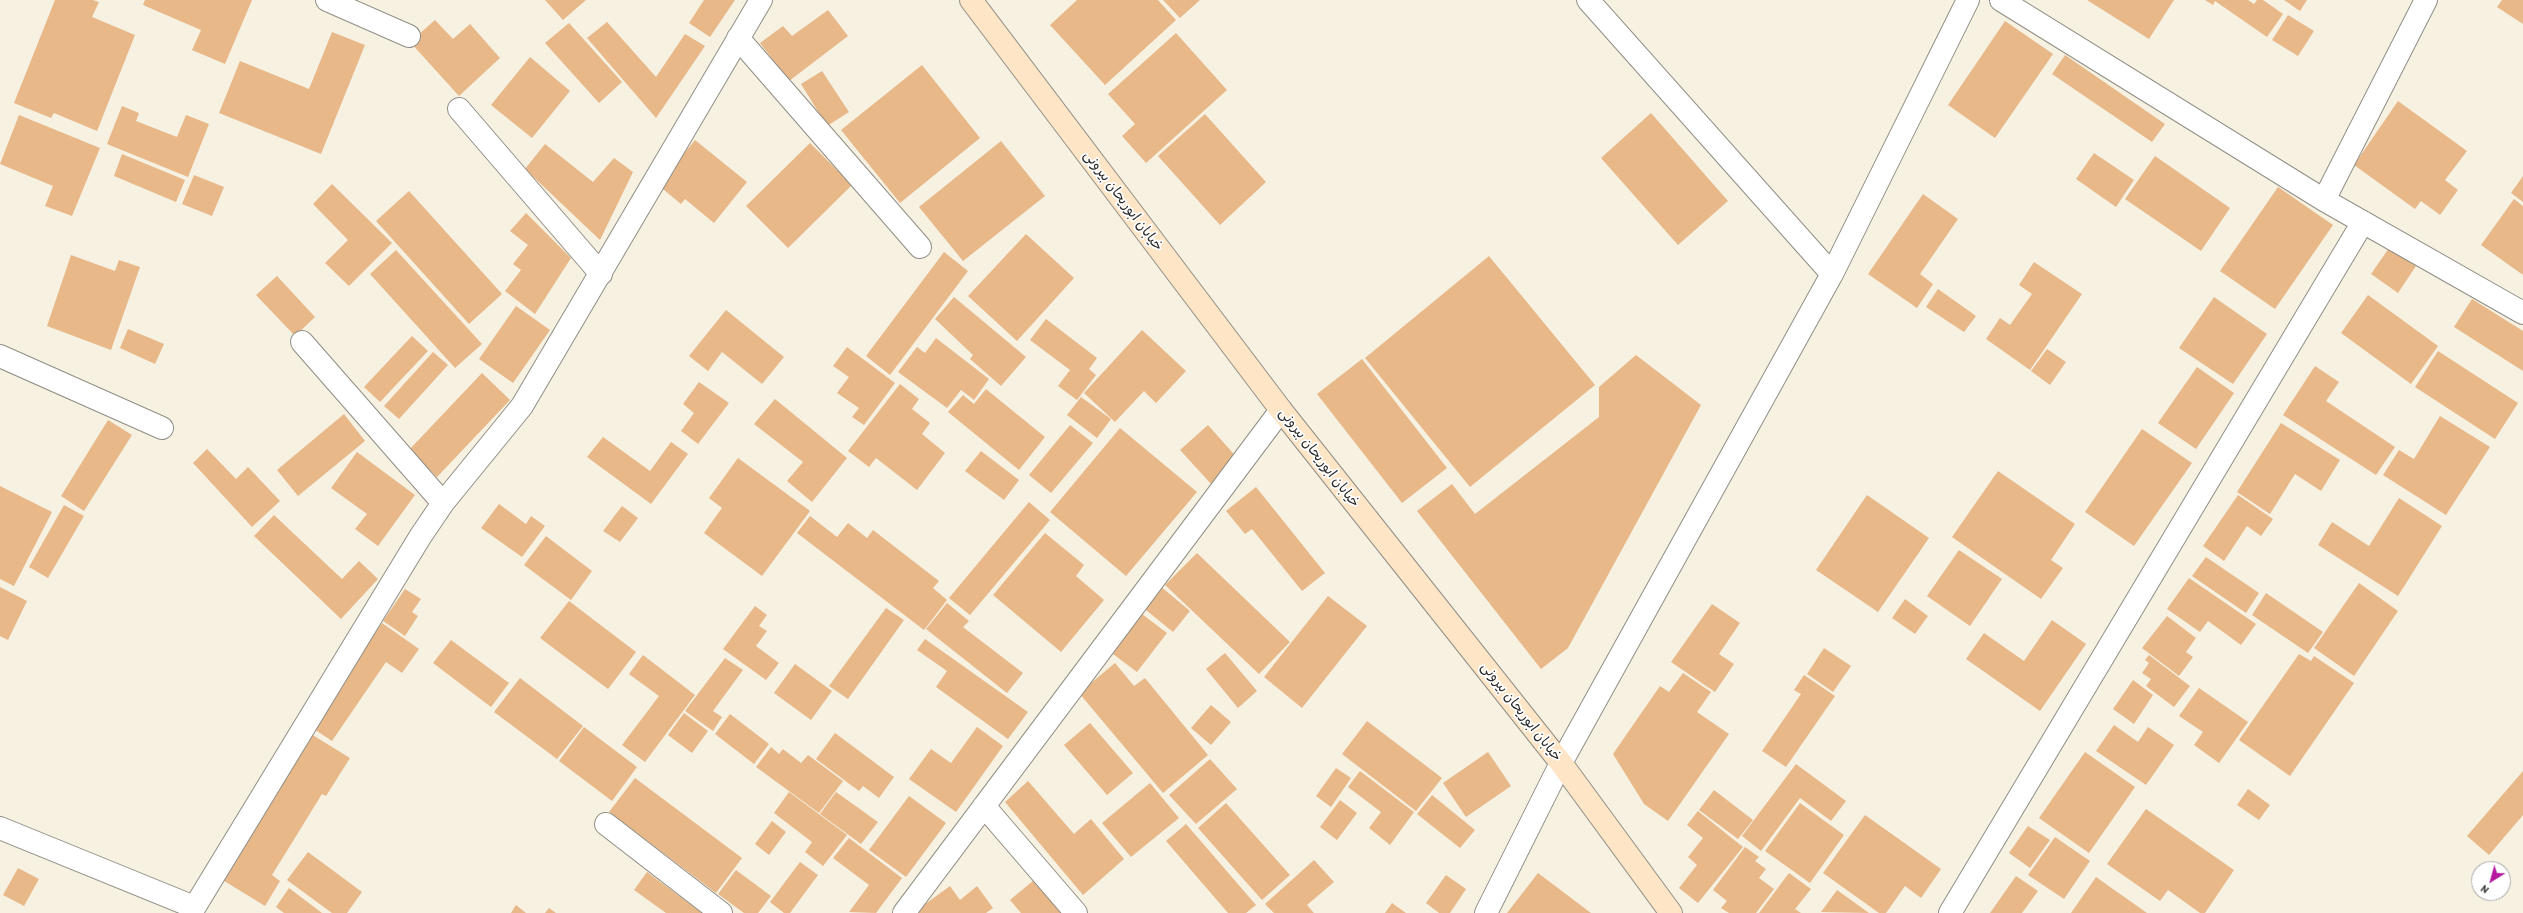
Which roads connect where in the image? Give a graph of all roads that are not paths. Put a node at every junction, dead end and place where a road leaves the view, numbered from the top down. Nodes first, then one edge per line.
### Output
1 (327, 0) edge
2 (761, 0) edge
3 (971, 0) edge
4 (1588, 0) edge
5 (1968, 0) edge
6 (2001, 0) edge
7 (2426, 0) edge
8 (409, 36) dead end
9 (738, 38) junction
10 (458, 109) dead end
11 (2324, 200) junction
12 (2363, 222) junction
13 (920, 247) dead end
14 (601, 274) junction
15 (1832, 274) junction
16 (2523, 313) edge
17 (302, 342) dead end
18 (0, 356) edge
19 (1281, 410) junction
20 (162, 428) dead end
21 (443, 503) junction
22 (1561, 763) junction
23 (984, 806) junction
24 (606, 824) dead end
25 (0, 828) edge
26 (193, 910) edge
27 (721, 913) edge
28 (904, 913) edge
29 (1076, 913) edge
30 (1486, 913) edge
31 (1671, 913) edge
32 (1950, 913) edge

1 - 8 street
2 - 9 street
3 - 19 street, خیابان ابوریحان بیرونی
4 - 15 street
5 - 15 street
6 - 11 street
7 - 11 street
9 - 13 street
9 - 14 street
10 - 14 street
11 - 12 street
12 - 16 street
12 - 32 street
14 - 21 street
15 - 22 street
17 - 21 street
18 - 20 street
19 - 22 street, خیابان ابوریحان بیرونی
19 - 23 street
21 - 26 street
22 - 30 street
22 - 31 street, خیابان ابوریحان بیرونی
23 - 28 street
23 - 29 street
24 - 27 street
25 - 26 street

